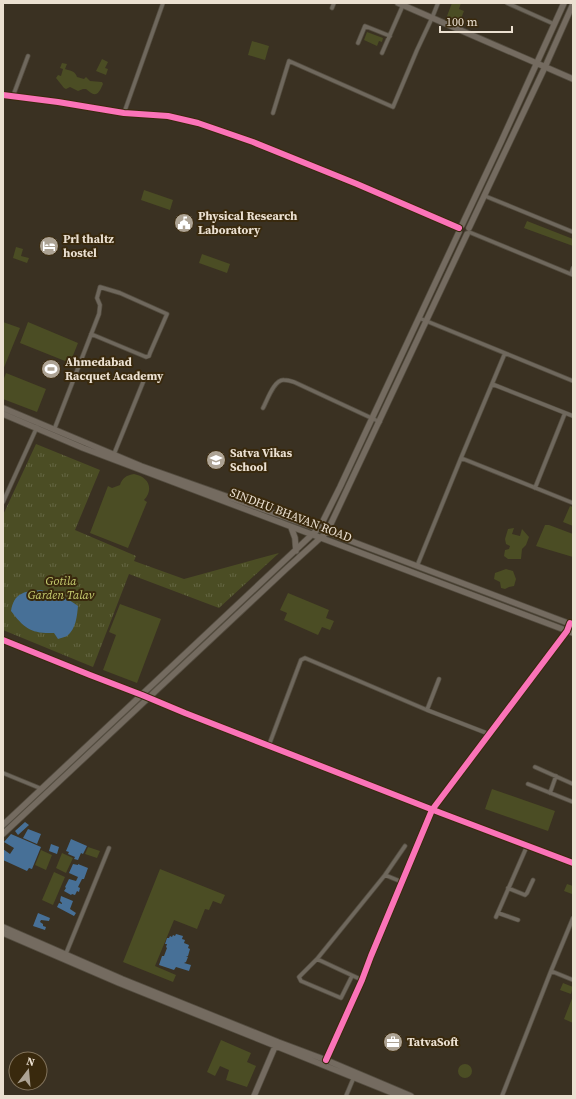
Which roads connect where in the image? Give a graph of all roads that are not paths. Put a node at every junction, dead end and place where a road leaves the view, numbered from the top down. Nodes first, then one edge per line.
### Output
1 (163, 3) edge
2 (334, 3) edge
3 (438, 3) edge
4 (507, 3) edge
5 (564, 3) edge
6 (401, 4) edge
7 (573, 4) edge
8 (332, 8) dead end
9 (432, 18) junction
10 (554, 24) junction
11 (390, 36) junction
12 (358, 43) dead end
13 (382, 54) dead end
14 (28, 56) dead end
15 (537, 63) junction
16 (545, 67) junction
17 (573, 79) edge
18 (3, 95) edge
19 (13, 96) junction
20 (124, 113) junction
21 (273, 113) dead end
22 (485, 196) junction
23 (460, 228) junction
24 (468, 232) junction
25 (573, 232) edge
26 (573, 268) edge
27 (572, 275) edge
28 (419, 318) junction
29 (427, 321) junction
30 (91, 334) junction
31 (505, 353) junction
32 (146, 375) dead end
33 (573, 381) edge
34 (492, 384) junction
35 (3, 408) edge
36 (263, 408) dead end
37 (565, 413) junction
38 (3, 414) edge
39 (573, 416) edge
40 (372, 418) junction
41 (380, 422) junction
42 (37, 426) junction
43 (53, 432) junction
44 (114, 454) junction
45 (461, 458) junction
46 (535, 488) junction
47 (3, 502) edge
48 (573, 503) edge
49 (291, 527) junction
50 (318, 529) junction
51 (327, 532) junction
52 (312, 535) junction
53 (321, 538) junction
54 (296, 551) junction
55 (417, 566) junction
56 (571, 624) edge
57 (570, 632) edge
58 (3, 640) edge
59 (440, 679) dead end
60 (142, 695) junction
61 (148, 697) junction
62 (427, 710) junction
63 (490, 734) junction
64 (268, 745) junction
65 (535, 767) dead end
66 (3, 773) edge
67 (556, 776) junction
68 (528, 784) dead end
69 (573, 784) edge
70 (42, 789) junction
71 (550, 793) junction
72 (573, 802) edge
73 (432, 810) junction
74 (3, 825) edge
75 (3, 834) edge
76 (405, 846) dead end
77 (527, 846) junction
78 (109, 848) dead end
79 (573, 863) edge
80 (385, 875) junction
81 (533, 880) dead end
82 (402, 882) junction
83 (508, 888) junction
84 (498, 913) junction
85 (496, 917) dead end
86 (573, 918) edge
87 (518, 920) dead end
88 (3, 927) edge
89 (3, 933) edge
90 (64, 957) junction
91 (317, 959) junction
92 (551, 971) junction
93 (352, 976) junction
94 (362, 980) junction
95 (573, 980) edge
96 (277, 1044) junction
97 (326, 1060) junction
98 (354, 1077) junction
99 (254, 1096) edge
100 (346, 1096) edge
101 (400, 1096) edge
102 (411, 1096) edge
103 (502, 1096) edge

1 - 20 street
2 - 8 street
3 - 9 street
4 - 10 street
5 - 10 main road
6 - 9 main road
6 - 11 street
7 - 16 main road
9 - 15 main road
9 - 21 street
10 - 15 main road
11 - 12 street
11 - 13 street
14 - 19 street
15 - 16 main road
15 - 23 main road
16 - 17 main road
16 - 22 main road
18 - 19 street
19 - 20 street
20 - 23 street
22 - 24 main road
22 - 25 street
23 - 24 main road
23 - 24 main road
23 - 28 main road
24 - 27 street
24 - 29 main road
26 - 27 street
28 - 29 street
28 - 40 main road
29 - 31 street
29 - 41 main road
30 - 30 street
30 - 43 street
31 - 33 street
31 - 34 street
32 - 44 street
34 - 37 street
34 - 45 street
35 - 42 main road, SINDHU BHAVAN ROAD
36 - 40 street
37 - 39 street
37 - 46 street
38 - 42 main road, SINDHU BHAVAN ROAD
40 - 41 street
40 - 50 main road
41 - 51 main road
42 - 43 main road, SINDHU BHAVAN ROAD
42 - 47 street
43 - 44 main road, SINDHU BHAVAN ROAD
43 - 49 main road, SINDHU BHAVAN ROAD
44 - 50 main road, SINDHU BHAVAN ROAD
45 - 46 street
45 - 55 street
46 - 48 street
49 - 52 main road, SINDHU BHAVAN ROAD
49 - 54 main road
50 - 51 main road, SINDHU BHAVAN ROAD
50 - 52 main road
51 - 53 main road
51 - 55 main road, SINDHU BHAVAN ROAD
52 - 53 main road, SINDHU BHAVAN ROAD
52 - 54 main road
53 - 57 main road, SINDHU BHAVAN ROAD
53 - 61 main road
54 - 60 main road
55 - 56 main road, SINDHU BHAVAN ROAD
56 - 57 street
57 - 63 street
58 - 60 street
59 - 62 street
60 - 61 street
60 - 70 main road
61 - 64 street
61 - 75 main road
62 - 63 street
62 - 64 street
63 - 73 street
64 - 73 street
65 - 67 street
66 - 70 street
67 - 69 street
67 - 71 street
68 - 71 street
70 - 74 main road
71 - 72 street
73 - 77 street
73 - 82 street
76 - 80 street
77 - 79 street
77 - 83 street
78 - 90 street
80 - 82 street
80 - 91 street
81 - 83 street
82 - 94 street
83 - 84 street
84 - 85 street
84 - 87 street
86 - 92 street
88 - 90 main road
89 - 90 main road
90 - 96 main road
91 - 93 street
91 - 93 street
92 - 95 street
92 - 103 street
93 - 94 street
94 - 97 street
96 - 97 main road
96 - 98 main road
96 - 99 main road
97 - 102 main road
98 - 100 street
98 - 101 main road

